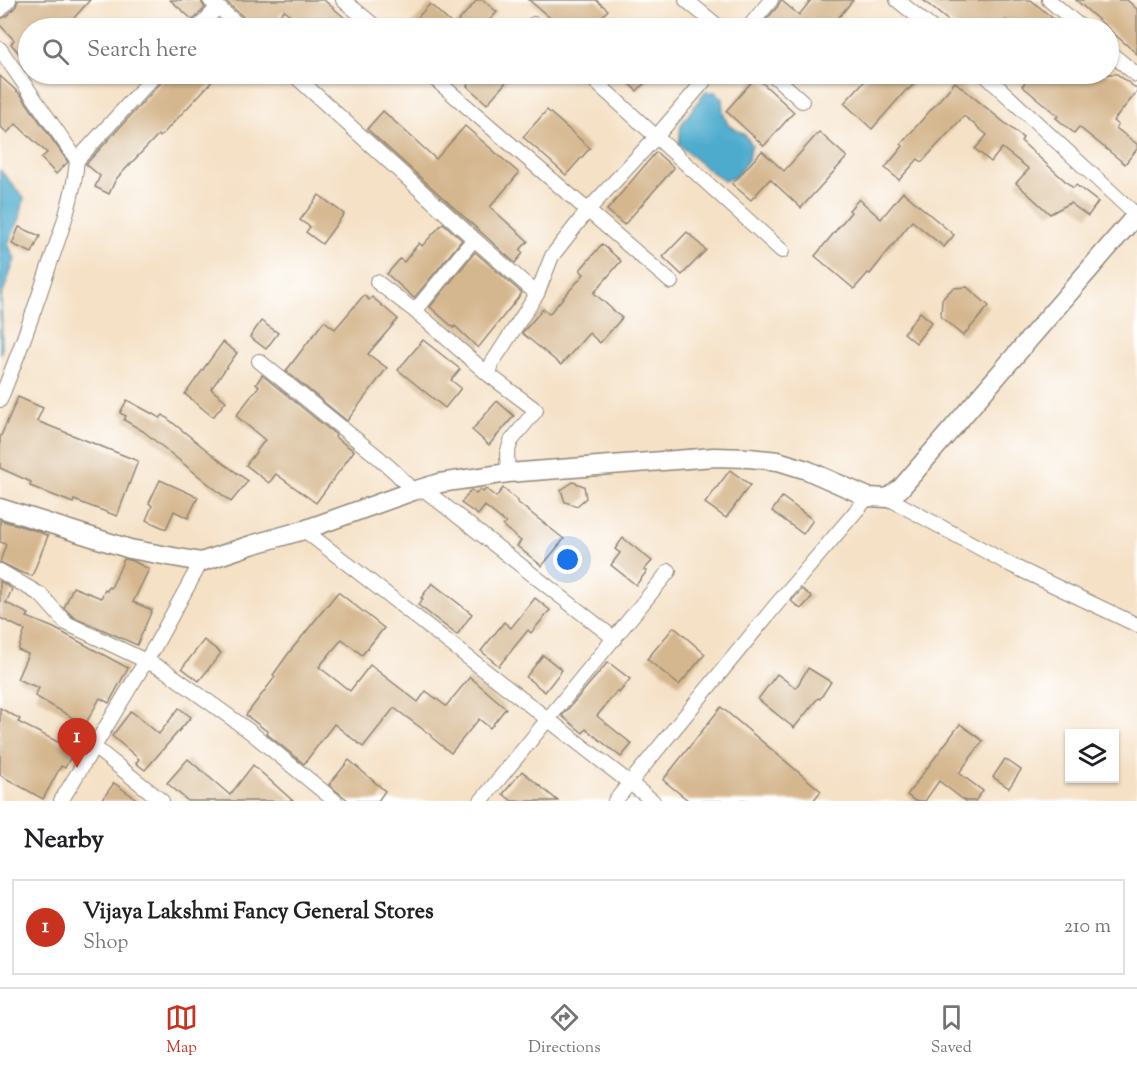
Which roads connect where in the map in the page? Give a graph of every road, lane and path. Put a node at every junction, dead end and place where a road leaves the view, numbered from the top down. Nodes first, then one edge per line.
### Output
1 (9, 0) edge
2 (343, 0) edge
3 (686, 0) edge
4 (771, 0) edge
5 (897, 0) edge
6 (1049, 0) edge
7 (214, 3) edge
8 (0, 10) edge
9 (204, 18) edge
10 (231, 18) edge
11 (365, 18) edge
12 (708, 18) edge
13 (756, 18) edge
14 (920, 18) edge
15 (1070, 18) edge
16 (0, 49) edge
17 (1119, 60) edge
18 (18, 75) edge
19 (1137, 75) edge
20 (24, 84) edge
21 (147, 84) edge
22 (304, 84) edge
23 (441, 84) edge
24 (598, 84) edge
25 (701, 84) edge
26 (783, 84) edge
27 (995, 84) edge
28 (802, 101) dead end
29 (656, 137) junction
30 (77, 160) junction
31 (588, 210) junction
32 (1137, 214) edge
33 (474, 239) junction
34 (782, 251) dead end
35 (377, 282) dead end
36 (670, 282) dead end
37 (537, 294) junction
38 (416, 312) junction
39 (259, 361) dead end
40 (489, 375) junction
41 (0, 400) edge
42 (508, 473) junction
43 (417, 490) junction
44 (868, 497) junction
45 (888, 498) junction
46 (0, 508) edge
47 (304, 530) junction
48 (201, 562) junction
49 (0, 571) edge
50 (669, 571) dead end
51 (1137, 625) edge
52 (615, 639) junction
53 (146, 661) junction
54 (548, 720) junction
55 (94, 747) junction
56 (630, 782) junction
57 (61, 801) edge
58 (162, 801) edge
59 (335, 801) edge
60 (481, 801) edge
61 (615, 801) edge
62 (653, 801) edge

1 - 8 street
2 - 11 street
3 - 12 street
4 - 13 street
5 - 14 street
6 - 15 street
7 - 9 street
7 - 10 street
16 - 18 street
17 - 19 street
20 - 30 street
21 - 30 street
22 - 33 street
23 - 31 street
24 - 29 street
25 - 29 street
26 - 28 street
27 - 32 street
29 - 31 street
29 - 34 street
30 - 41 street
31 - 36 street
31 - 37 street
32 - 45 street
33 - 37 street
33 - 38 street
35 - 38 street
37 - 40 street
38 - 40 street
39 - 43 street
40 - 42 street
42 - 43 street
42 - 44 street
43 - 47 street
43 - 52 street
44 - 45 street
44 - 56 street
45 - 51 street
46 - 48 street
47 - 48 street
47 - 54 street
48 - 53 street
49 - 53 street
50 - 52 street
52 - 54 street
53 - 55 street
53 - 59 street
54 - 56 street
54 - 60 street
55 - 57 street
55 - 58 street
56 - 61 street
56 - 62 street

